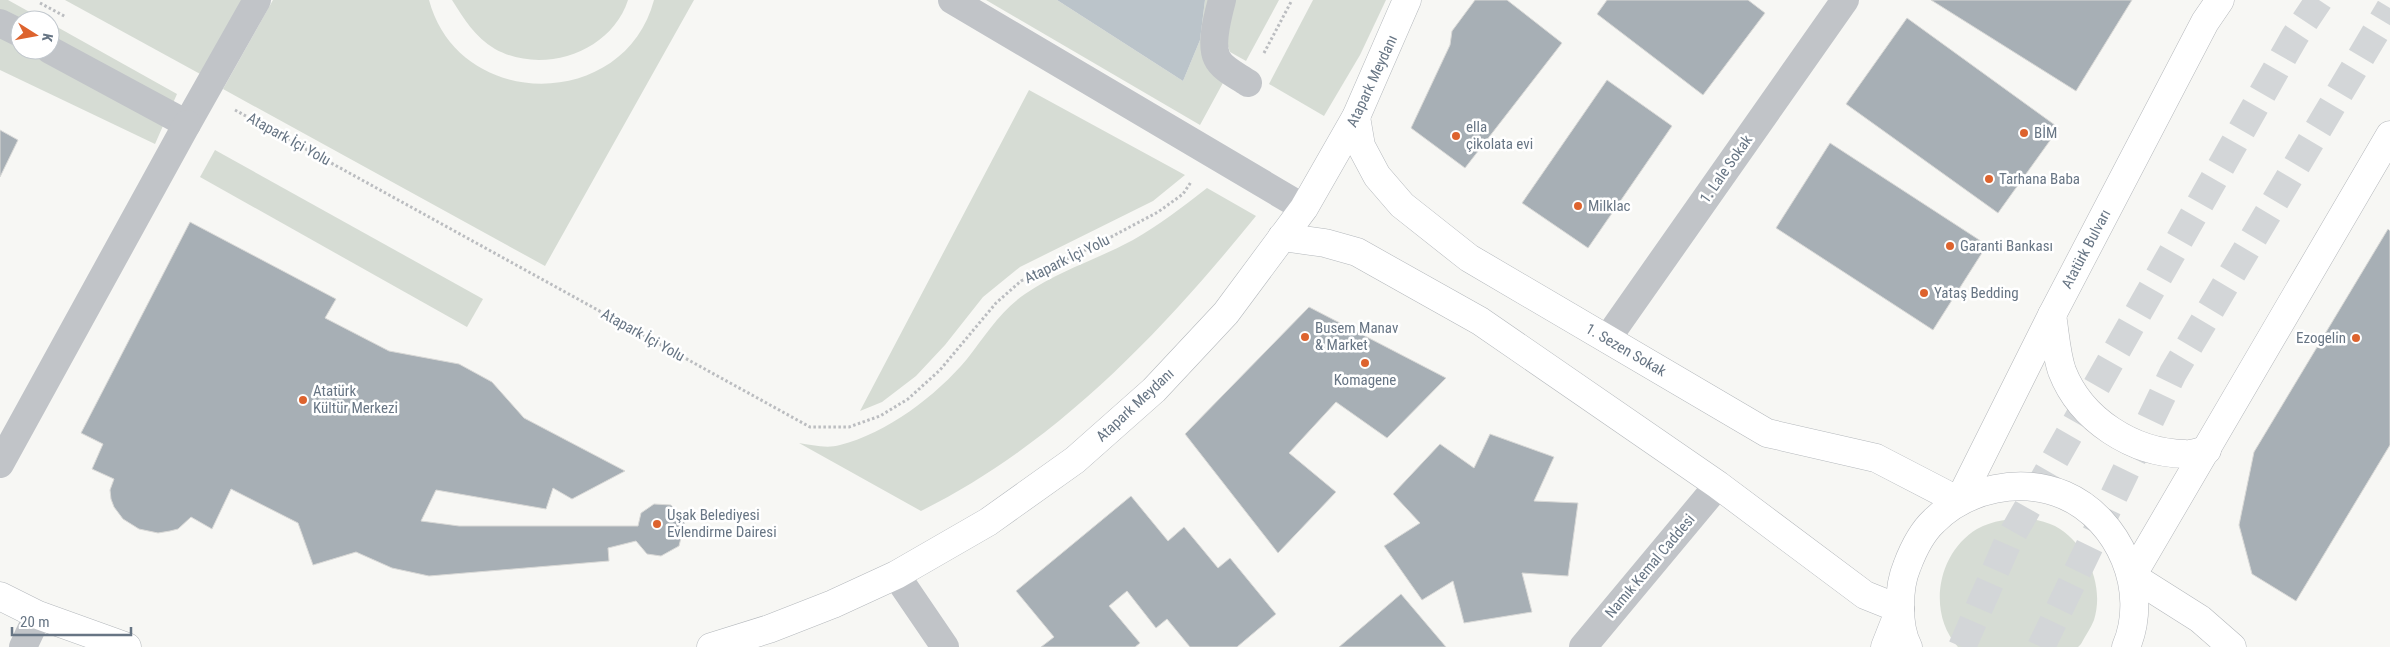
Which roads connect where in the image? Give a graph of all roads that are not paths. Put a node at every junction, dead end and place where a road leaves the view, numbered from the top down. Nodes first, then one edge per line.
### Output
1 (257, 0) edge
2 (952, 0) edge
3 (1222, 0) edge
4 (1407, 0) edge
5 (1845, 0) edge
6 (2220, 0) edge
7 (60, 55) edge
8 (1248, 83) road end
9 (1356, 117) junction
10 (187, 124) junction
11 (2390, 135) edge
12 (1304, 208) junction
13 (1282, 237) junction
14 (2052, 315) junction
15 (1607, 339) junction
16 (2207, 450) junction
17 (0, 464) edge
18 (1718, 485) junction
19 (1959, 501) junction
20 (896, 575) junction
21 (2132, 576) junction
22 (0, 596) edge
23 (1900, 609) junction
24 (38, 615) junction
25 (23, 647) edge
26 (127, 647) edge
27 (711, 647) edge
28 (945, 647) edge
29 (1582, 647) edge
30 (1885, 647) edge
31 (1908, 647) edge
32 (2126, 647) edge
33 (2232, 647) edge

1 - 10 street
2 - 12 street
3 - 8 street
4 - 9 main road, Atapark Meydanı
5 - 15 street, 1. Lale Sokak
6 - 14 main road, Atatürk Bulvarı
7 - 10 street
9 - 12 main road, Atapark Meydanı
9 - 15 main road, 1. Sezen Sokak
10 - 17 street
11 - 16 main road
12 - 13 main road, Atapark Meydanı
13 - 18 main road
13 - 20 main road, Atapark Meydanı
14 - 16 main road
14 - 19 main road, Atatürk Bulvarı
15 - 19 main road, 1. Sezen Sokak
16 - 21 main road
18 - 23 main road
18 - 29 street, Namık Kemal Caddesi
19 - 21 main road, Atatürk Bulvarı
19 - 23 main road, Atatürk Bulvarı
20 - 27 main road, Atapark Meydanı
20 - 28 street
21 - 32 main road, Atatürk Bulvarı
21 - 33 main road
22 - 24 main road
23 - 30 main road, Atatürk Bulvarı
23 - 31 main road, Atatürk Bulvarı
24 - 25 street
24 - 26 main road

